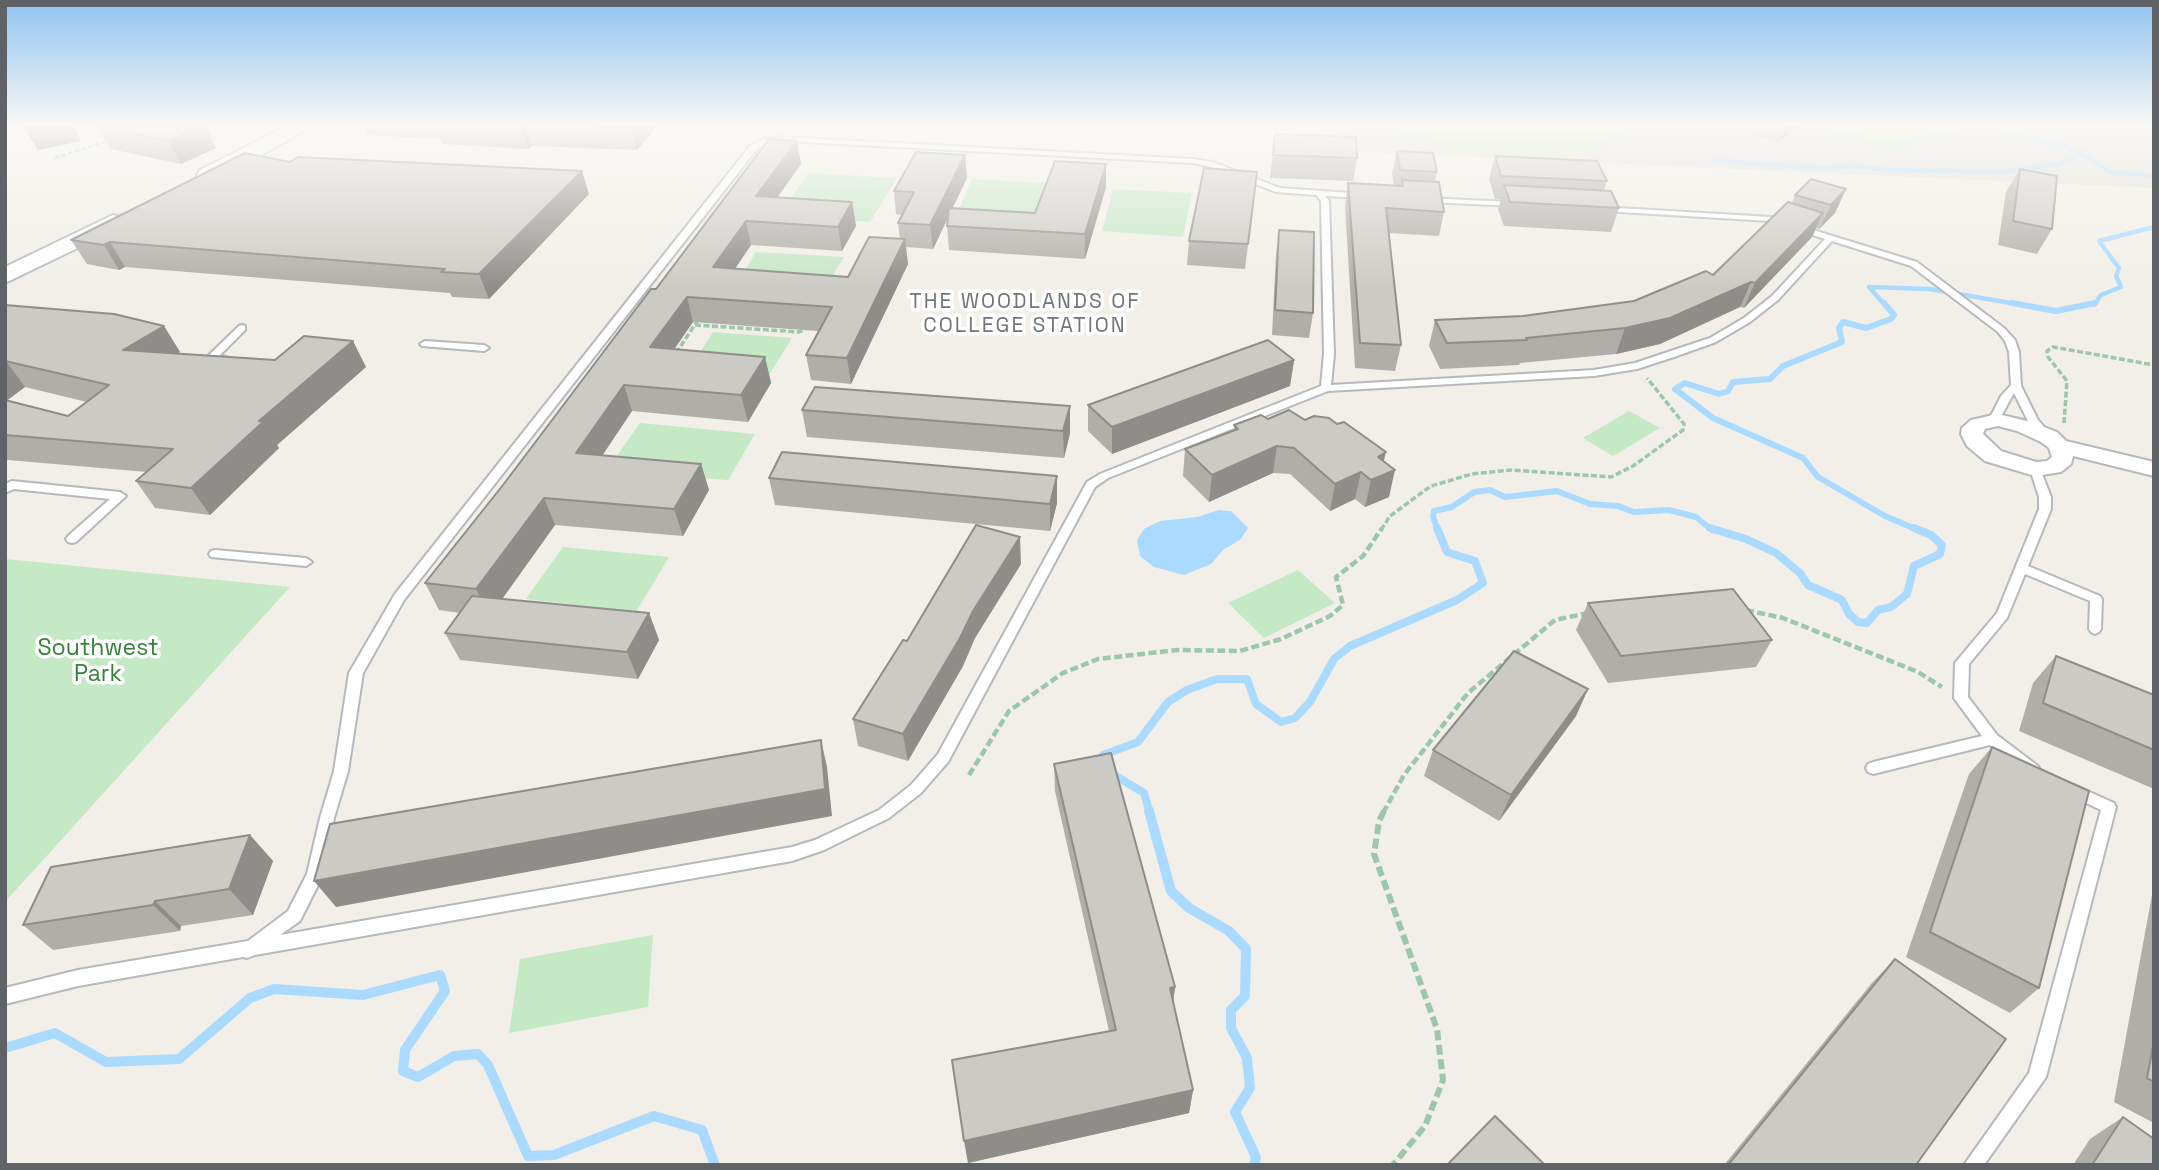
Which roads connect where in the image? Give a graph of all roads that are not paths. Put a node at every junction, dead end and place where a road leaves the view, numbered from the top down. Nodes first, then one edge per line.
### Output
1 (195, 181) edge
2 (727, 181) edge
3 (1254, 181) edge
4 (186, 185) edge
5 (1320, 194) junction
6 (1370, 196) edge
7 (1412, 199) edge
8 (1519, 204) edge
9 (1586, 208) edge
10 (129, 214) edge
11 (1830, 238) junction
12 (5, 276) edge
13 (242, 328) dead end
14 (425, 344) dead end
15 (484, 348) dead end
16 (237, 360) edge
17 (2016, 386) junction
18 (1326, 388) junction
19 (1987, 421) junction
20 (2058, 444) junction
21 (2035, 469) junction
22 (2154, 469) edge
23 (2154, 481) edge
24 (5, 489) edge
25 (72, 539) dead end
26 (215, 554) dead end
27 (306, 562) dead end
28 (2022, 568) junction
29 (2095, 629) dead end
30 (1992, 739) junction
31 (1874, 768) dead end
32 (247, 951) junction
33 (5, 996) edge
34 (1973, 1165) edge

1 - 4 main road
2 - 32 lane
3 - 5 lane
5 - 6 lane
5 - 18 lane
7 - 8 lane
9 - 11 lane
10 - 12 main road
11 - 17 lane
11 - 18 lane
13 - 16 lane
14 - 15 lane
17 - 19 lane
17 - 20 lane
18 - 32 lane
19 - 20 street
19 - 21 street
20 - 21 street
20 - 22 street
20 - 23 street
21 - 28 lane
24 - 25 lane
26 - 27 lane
28 - 29 lane
28 - 30 lane
30 - 31 lane
30 - 34 lane
32 - 33 lane

